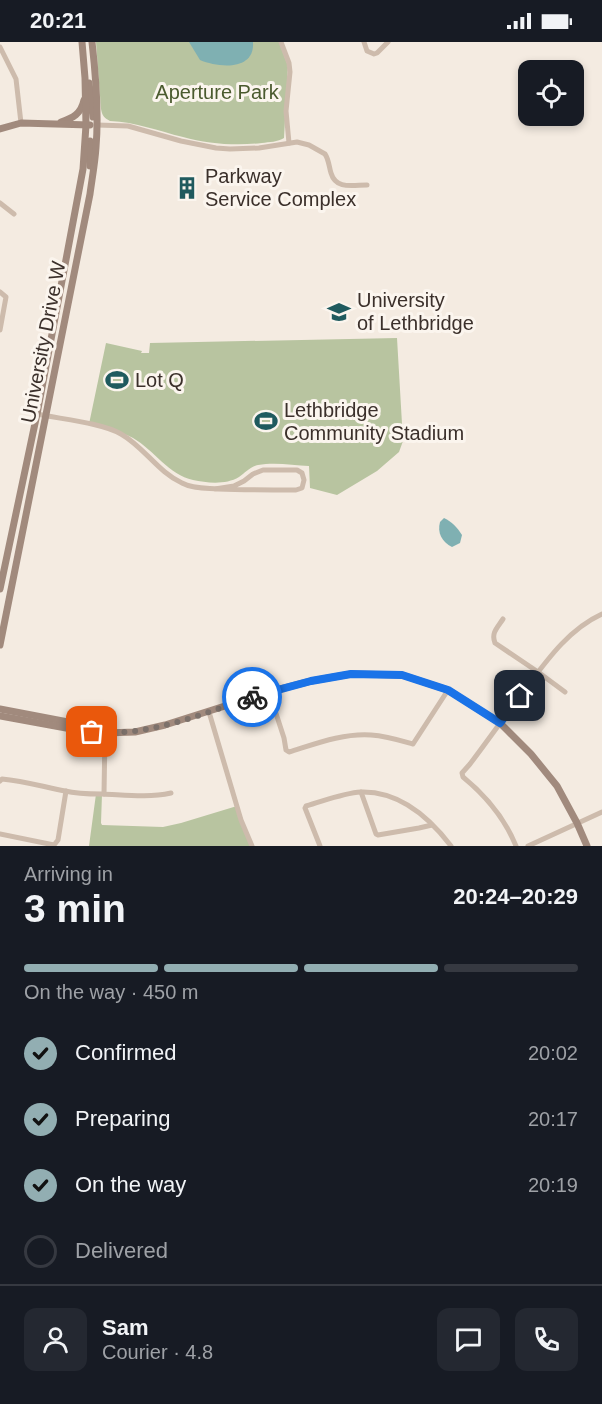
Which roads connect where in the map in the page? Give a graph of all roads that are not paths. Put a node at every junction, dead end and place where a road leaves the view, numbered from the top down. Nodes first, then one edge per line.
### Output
1 (82, 42) edge
2 (92, 42) edge
3 (281, 42) edge
4 (364, 42) edge
5 (388, 42) edge
6 (0, 47) edge
7 (83, 52) junction
8 (86, 91) junction
9 (21, 123) junction
10 (53, 125) junction
11 (87, 125) junction
12 (97, 125) junction
13 (0, 129) edge
14 (289, 143) junction
15 (92, 180) junction
16 (367, 185) dead end
17 (0, 203) edge
18 (14, 214) dead end
19 (0, 291) edge
20 (0, 330) edge
21 (37, 414) junction
22 (45, 416) junction
23 (215, 489) junction
24 (0, 589) edge
25 (602, 614) edge
26 (503, 620) dead end
27 (0, 645) edge
28 (538, 672) junction
29 (448, 690) junction
30 (269, 692) junction
31 (565, 692) dead end
32 (0, 703) edge
33 (0, 709) edge
34 (208, 712) junction
35 (4, 716) edge
36 (500, 723) junction
37 (105, 733) junction
38 (0, 781) edge
39 (66, 791) junction
40 (361, 792) junction
41 (171, 793) dead end
42 (104, 794) junction
43 (602, 812) edge
44 (577, 823) junction
45 (432, 825) junction
46 (0, 834) edge
47 (252, 846) edge
48 (320, 846) edge
49 (451, 846) edge
50 (516, 846) edge
51 (528, 846) edge
52 (587, 846) edge

1 - 7 main road, University Drive W
2 - 12 main road, University Drive W
3 - 14 street
4 - 5 street
6 - 9 street
7 - 8 main road, University Drive W
7 - 12 main road
8 - 10 main road
8 - 11 main road, University Drive W
9 - 10 main road
9 - 13 main road
10 - 11 main road
11 - 12 main road
11 - 15 main road
11 - 21 main road, University Drive W
12 - 14 street
12 - 15 main road, University Drive W
14 - 16 street
15 - 22 main road, University Drive W
17 - 18 street
19 - 20 street
21 - 22 street
21 - 24 main road, University Drive W
22 - 23 street
22 - 27 main road, University Drive W
23 - 23 street
25 - 28 street
26 - 28 street
28 - 31 street
28 - 36 street
29 - 30 main road
29 - 30 street
29 - 36 main road
30 - 34 main road
32 - 35 main road
33 - 35 main road
34 - 37 main road
34 - 47 street
35 - 37 main road
36 - 44 main road
36 - 50 street
37 - 42 street
38 - 39 street
39 - 42 street
39 - 46 street
40 - 45 street
40 - 45 street
40 - 48 street
41 - 42 street
43 - 44 street
44 - 51 street
44 - 52 main road
45 - 49 street

